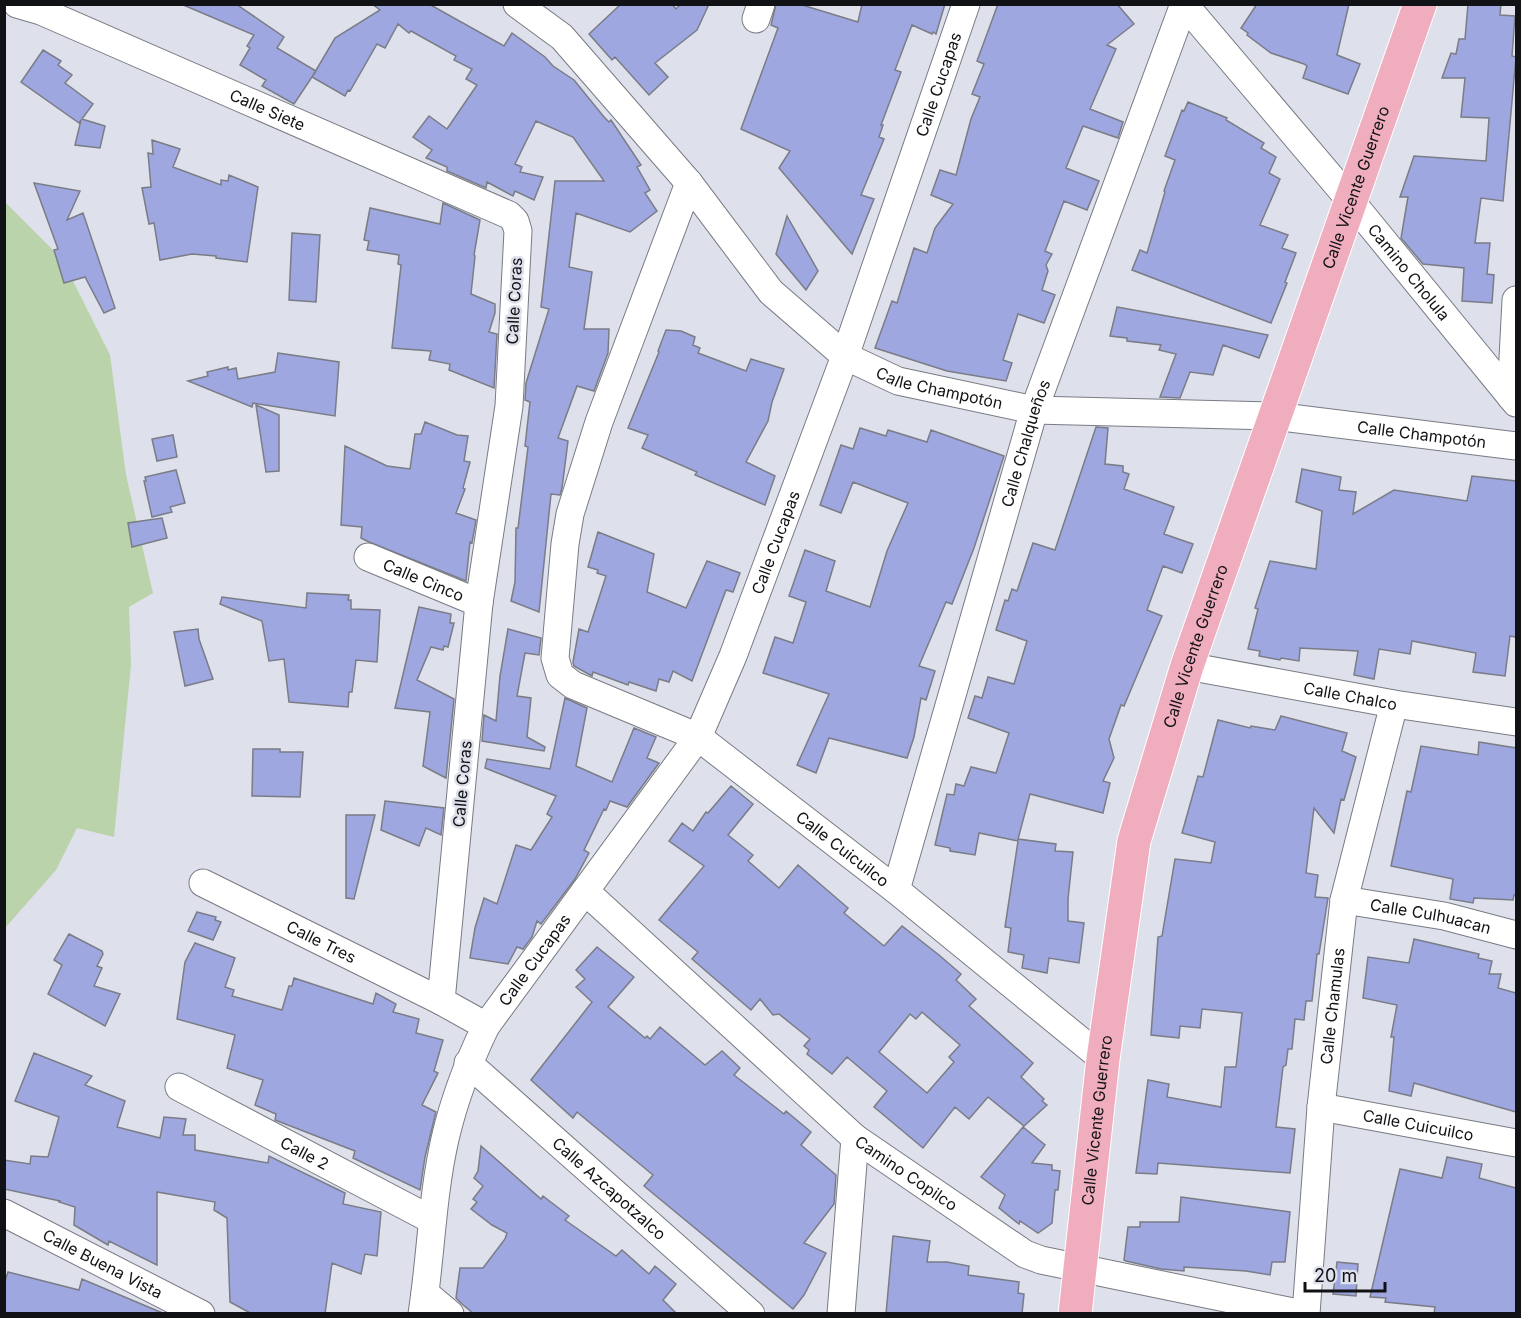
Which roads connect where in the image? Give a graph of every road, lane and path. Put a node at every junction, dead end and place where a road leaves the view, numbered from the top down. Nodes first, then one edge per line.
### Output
1 (17, 4) edge
2 (517, 4) edge
3 (966, 4) edge
4 (1184, 4) edge
5 (1420, 4) edge
6 (689, 183) junction
7 (1350, 200) junction
8 (515, 221) joint
9 (1516, 300) edge
10 (845, 356) junction
11 (1514, 400) edge
12 (1034, 410) junction
13 (1274, 416) junction
14 (1516, 446) edge
15 (368, 556) dead end
16 (479, 603) junction
17 (1187, 666) junction
18 (1394, 704) junction
19 (1516, 722) edge
20 (698, 737) junction
21 (203, 883) dead end
22 (896, 890) junction
23 (585, 891) junction
24 (1344, 900) junction
25 (1516, 935) edge
26 (441, 1001) junction
27 (486, 1026) junction
28 (1103, 1059) junction
29 (468, 1063) junction
30 (179, 1087) dead end
31 (1321, 1107) junction
32 (855, 1138) junction
33 (1516, 1143) edge
34 (4, 1213) edge
35 (432, 1220) junction
36 (1079, 1268) junction
37 (424, 1303) edge
38 (201, 1314) edge
39 (450, 1314) edge
40 (751, 1314) edge
41 (841, 1314) edge
42 (1075, 1314) edge
43 (1304, 1314) edge

1 - 8 street, Calle Siete
2 - 6 street, Calle Champotón
3 - 10 street, Calle Cucapas
4 - 7 street, Camino Cholula
4 - 12 street, Calle Chalqueños
5 - 7 main road, Calle Vicente Guerrero
6 - 10 street, Calle Champotón
6 - 20 street, Calle Cuicuilco
7 - 11 street, Camino Cholula
7 - 13 main road, Calle Vicente Guerrero
8 - 16 street, Calle Coras
9 - 11 street
10 - 12 street, Calle Champotón
10 - 20 street, Calle Cucapas
12 - 13 street, Calle Champotón
12 - 22 street, Calle Chalqueños
13 - 14 street, Calle Champotón
13 - 17 main road, Calle Vicente Guerrero
15 - 16 street, Calle Cinco
16 - 26 street, Calle Coras
17 - 18 street, Calle Chalco
17 - 28 main road, Calle Vicente Guerrero
18 - 19 street, Calle Chalco
18 - 24 street, Calle Chamulas
20 - 22 street, Calle Cuicuilco
20 - 23 street, Calle Cucapas
21 - 26 street, Calle Tres
22 - 28 street, Calle Cuicuilco
23 - 27 street, Calle Cucapas
23 - 32 street, Camino Copilco
24 - 25 street, Calle Culhuacan
24 - 31 street, Calle Chamulas
26 - 27 street
27 - 29 street
28 - 36 main road, Calle Vicente Guerrero
29 - 35 street
29 - 40 street, Calle Azcapotzalco
30 - 35 street, Calle 2
31 - 33 street, Calle Cuicuilco
31 - 43 street, Calle Chamulas
32 - 36 street, Camino Copilco
32 - 41 street
34 - 38 street, Calle Buena Vista
35 - 37 street
36 - 42 main road, Calle Vicente Guerrero
36 - 43 street, Camino Copilco
37 - 39 street

